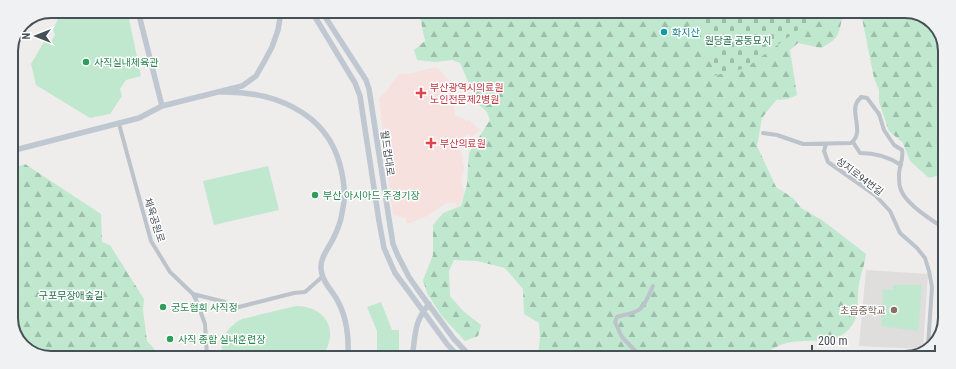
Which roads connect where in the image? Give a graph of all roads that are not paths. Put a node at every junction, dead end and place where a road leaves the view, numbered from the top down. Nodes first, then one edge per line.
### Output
1 (140, 18) edge
2 (280, 18) edge
3 (316, 18) edge
4 (326, 18) edge
5 (221, 92) junction
6 (162, 106) junction
7 (119, 124) junction
8 (763, 133) dead end
9 (852, 142) junction
10 (826, 144) junction
11 (18, 149) edge
12 (901, 165) junction
13 (938, 224) edge
14 (322, 277) junction
15 (653, 286) dead end
16 (192, 294) junction
17 (428, 304) junction
18 (422, 312) junction
19 (930, 339) edge
20 (206, 351) edge
21 (348, 351) edge
22 (413, 351) edge
23 (453, 351) edge
24 (465, 351) edge
25 (635, 351) edge

1 - 6 main road
2 - 5 main road
3 - 18 main road, 월드컵대로
4 - 17 main road, 월드컵대로
5 - 6 main road
5 - 14 main road
6 - 7 main road
7 - 11 main road
7 - 16 street, 체육공원로
8 - 10 street, 성지로94번길
9 - 10 street, 성지로94번길
9 - 12 street, 성지로94번길
9 - 12 street
10 - 19 street, 성지로94번길
12 - 13 street
14 - 16 street
14 - 21 main road
15 - 25 street
16 - 20 street, 체육공원로
17 - 18 main road
17 - 24 main road, 월드컵대로
18 - 22 main road
18 - 23 main road, 월드컵대로

